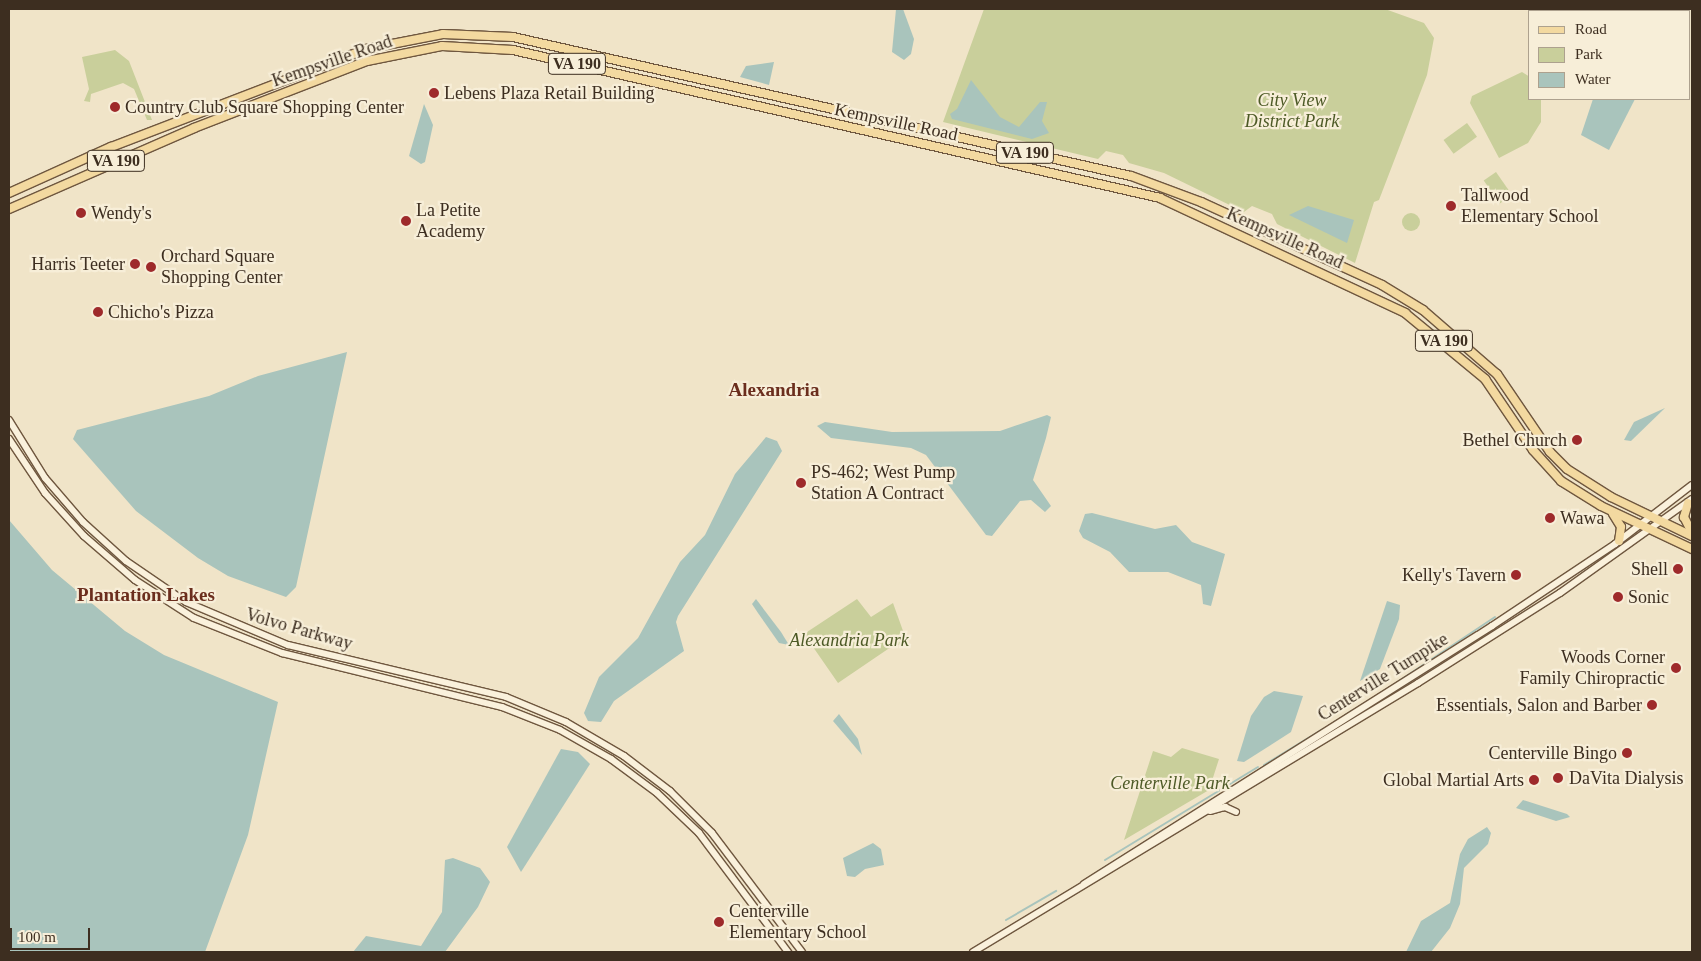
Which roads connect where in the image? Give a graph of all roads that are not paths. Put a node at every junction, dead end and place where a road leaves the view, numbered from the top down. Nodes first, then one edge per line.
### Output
1 (9, 193) edge
2 (9, 209) edge
3 (9, 420) edge
4 (9, 440) edge
5 (1692, 485) edge
6 (1690, 501) edge
7 (1608, 509) junction
8 (1652, 516) junction
9 (1663, 522) junction
10 (1642, 525) junction
11 (1651, 530) junction
12 (1692, 532) edge
13 (1692, 536) edge
14 (1619, 541) junction
15 (1692, 549) edge
16 (1236, 812) dead end
17 (1197, 816) junction
18 (1084, 884) junction
19 (788, 952) edge
20 (802, 952) edge
21 (973, 952) edge

1 - 8 main road, Kempsville Road / VA 190
2 - 7 main road, Kempsville Road / VA 190
3 - 20 main road, Volvo Parkway
4 - 19 main road, Volvo Parkway
5 - 8 main road, Centerville Turnpike
6 - 9 main road, Centerville Turnpike
6 - 12 main road
7 - 10 main road, Kempsville Road / VA 190
7 - 14 main road
8 - 9 main road, Kempsville Road / VA 190
8 - 10 main road, Centerville Turnpike
9 - 11 main road, Centerville Turnpike
9 - 13 main road, Kempsville Road / VA 190
10 - 11 main road, Kempsville Road / VA 190
10 - 14 main road, Centerville Turnpike
11 - 15 main road, Kempsville Road / VA 190
11 - 17 main road, Centerville Turnpike
14 - 18 main road, Centerville Turnpike
16 - 17 main road
17 - 18 main road, Centerville Turnpike
18 - 21 main road, Centerville Turnpike

